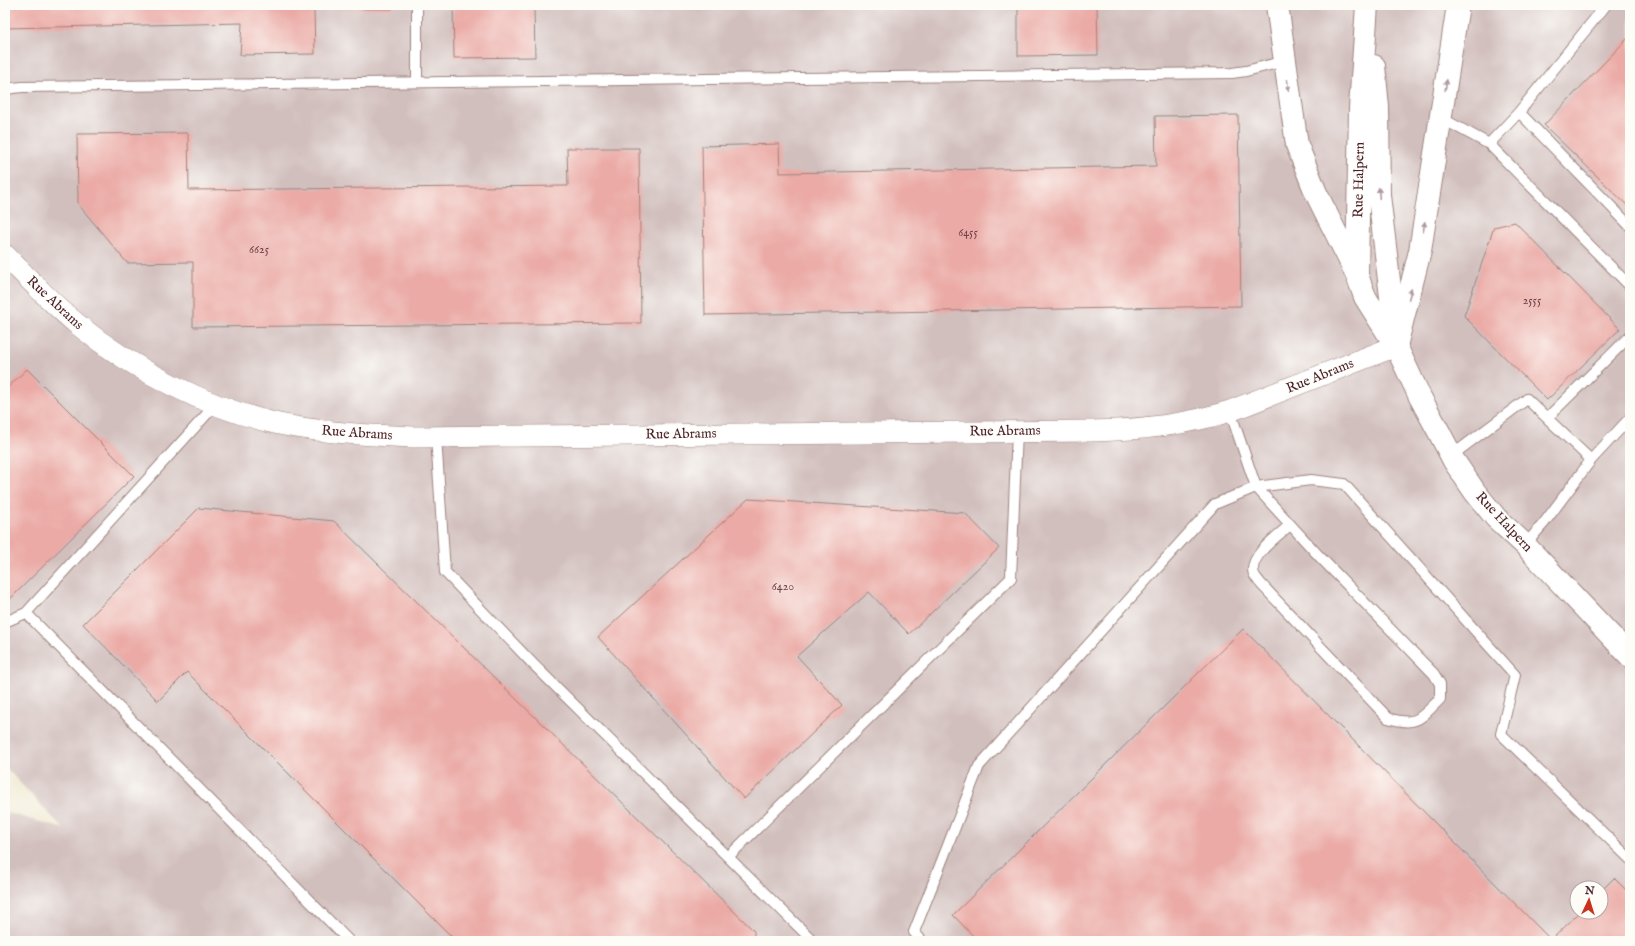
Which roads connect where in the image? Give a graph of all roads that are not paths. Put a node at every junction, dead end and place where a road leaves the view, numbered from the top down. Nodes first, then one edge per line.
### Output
1 (416, 5) edge
2 (1277, 5) edge
3 (1367, 5) edge
4 (1458, 5) edge
5 (1606, 5) edge
6 (1285, 61) junction
7 (417, 82) junction
8 (5, 89) edge
9 (1519, 112) junction
10 (1440, 118) junction
11 (1490, 144) junction
12 (1630, 226) edge
13 (5, 255) edge
14 (1357, 275) junction
15 (1630, 286) edge
16 (1630, 336) edge
17 (1396, 346) junction
18 (216, 404) junction
19 (1230, 411) junction
20 (1547, 418) junction
21 (1630, 418) edge
22 (1018, 431) junction
23 (436, 437) junction
24 (1451, 456) junction
25 (1591, 460) junction
26 (1256, 487) junction
27 (1290, 525) junction
28 (1525, 545) junction
29 (26, 613) junction
30 (5, 622) edge
31 (1630, 656) edge
32 (728, 857) junction
33 (1630, 859) edge
34 (349, 941) edge
35 (813, 941) edge
36 (922, 941) edge

1 - 7 lane
2 - 6 street
3 - 14 street, Rue Halpern
17 -> 3 street, Rue Halpern
10 -> 4 street
5 - 9 lane
6 - 7 lane
6 -> 14 street
7 - 8 lane
9 - 11 lane
9 - 12 lane
10 - 11 lane
17 -> 10 street
11 - 15 lane
13 - 18 street, Rue Abrams
14 - 17 street, Rue Halpern
16 - 20 lane
17 - 19 street, Rue Abrams
17 - 24 street, Rue Halpern
18 - 23 street, Rue Abrams
18 - 29 lane
19 - 22 street, Rue Abrams
19 - 26 lane
20 - 24 lane
20 - 25 lane
21 - 25 lane
22 - 23 street, Rue Abrams
22 - 32 lane
23 - 32 lane
24 - 28 street, Rue Halpern
25 - 28 lane
26 - 27 lane
26 - 33 lane
26 - 36 lane
27 - 27 lane
28 - 31 street, Rue Halpern
29 - 30 lane
29 - 34 lane
32 - 35 lane

